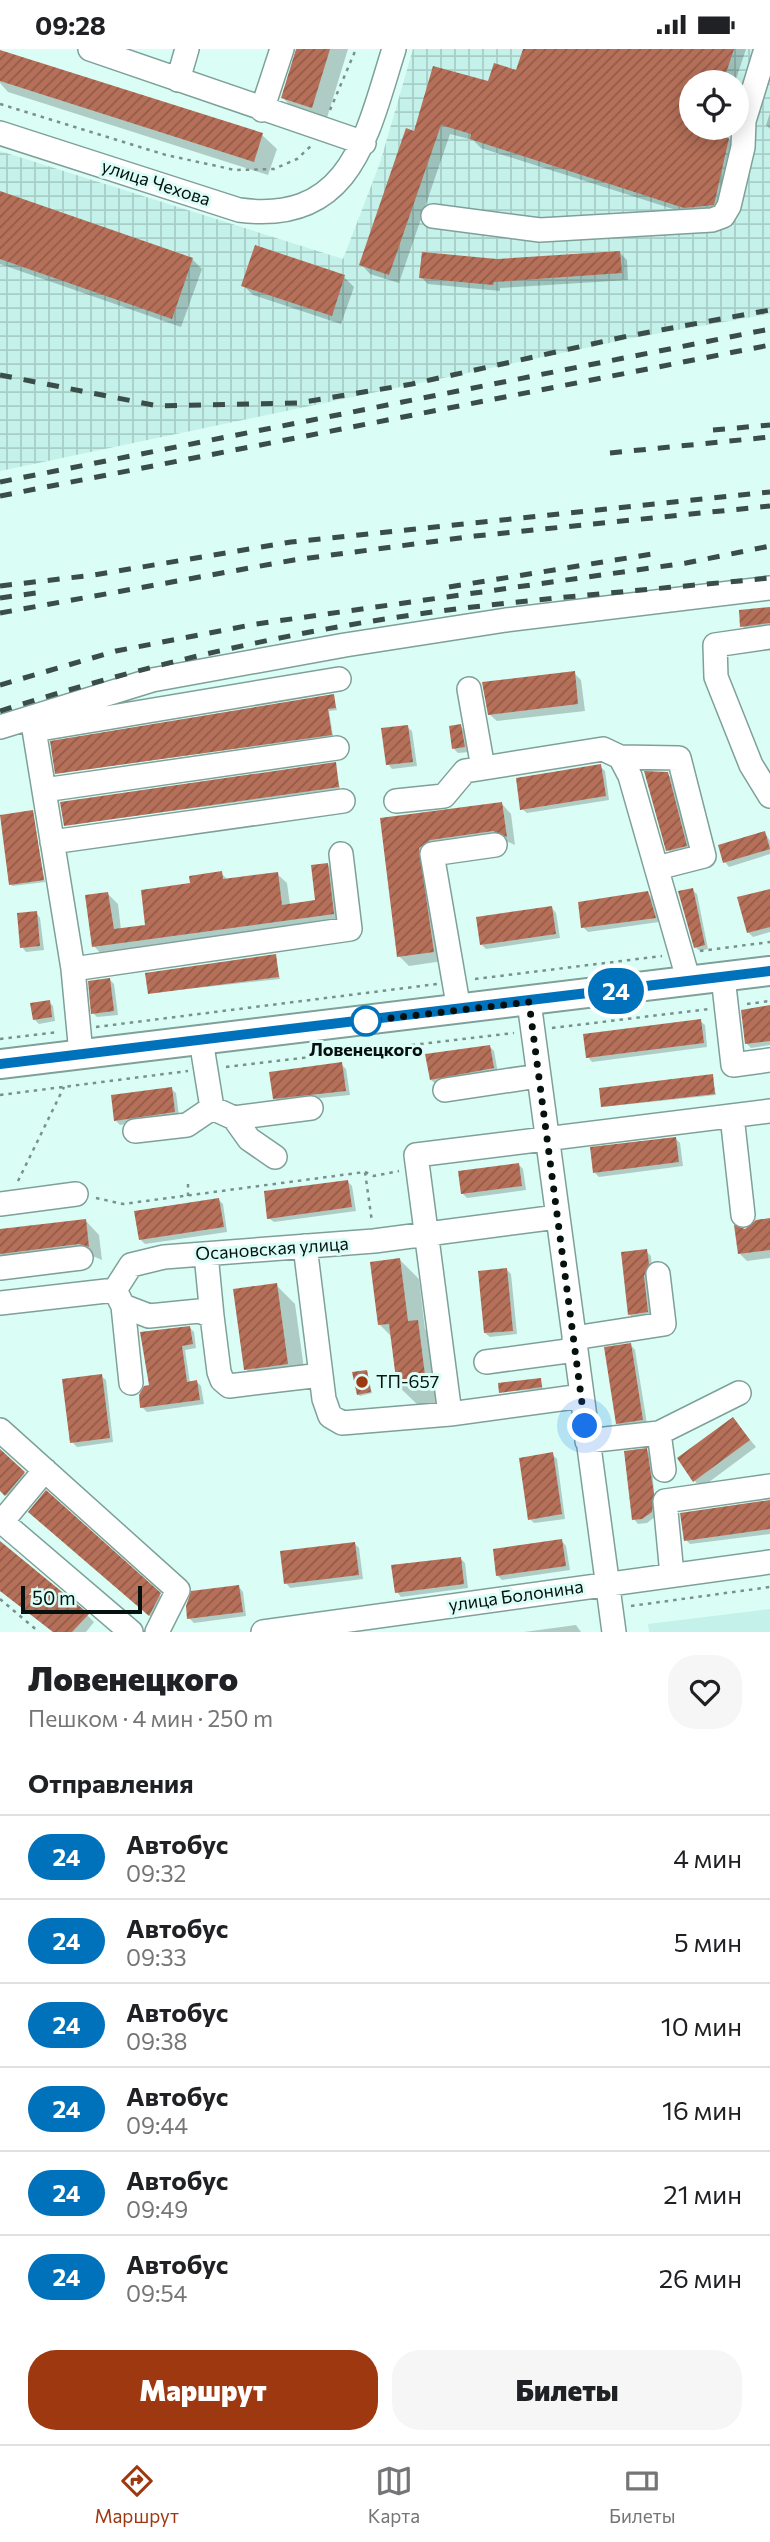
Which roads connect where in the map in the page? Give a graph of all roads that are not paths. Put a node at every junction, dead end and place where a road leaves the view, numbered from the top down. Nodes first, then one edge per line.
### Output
1 (187, 49) edge
2 (282, 49) edge
3 (394, 49) edge
4 (766, 49) edge
5 (104, 51) edge
6 (178, 80) junction
7 (262, 110) junction
8 (0, 133) edge
9 (364, 143) junction
10 (433, 216) dead end
11 (770, 588) edge
12 (770, 637) edge
13 (254, 662) junction
14 (339, 679) dead end
15 (469, 689) dead end
16 (264, 691) junction
17 (33, 724) junction
18 (0, 727) edge
19 (337, 748) dead end
20 (620, 757) junction
21 (483, 768) junction
22 (44, 790) junction
23 (770, 796) edge
24 (343, 801) dead end
25 (396, 801) dead end
26 (52, 842) junction
27 (495, 845) dead end
28 (341, 854) dead end
29 (657, 868) junction
30 (73, 969) junction
31 (770, 971) edge
32 (723, 977) junction
33 (689, 982) junction
34 (529, 1002) junction
35 (459, 1010) junction
36 (201, 1040) junction
37 (80, 1042) junction
38 (770, 1060) edge
39 (0, 1063) edge
40 (538, 1076) junction
41 (445, 1090) dead end
42 (212, 1108) junction
43 (311, 1108) dead end
44 (770, 1111) edge
45 (732, 1116) junction
46 (234, 1118) junction
47 (135, 1131) dead end
48 (547, 1138) junction
49 (275, 1157) dead end
50 (76, 1194) road end
51 (3, 1204) edge
52 (743, 1215) dead end
53 (557, 1217) junction
54 (427, 1234) junction
55 (305, 1246) junction
56 (206, 1254) junction
57 (82, 1258) dead end
58 (0, 1268) edge
59 (659, 1274) dead end
60 (119, 1298) junction
61 (0, 1303) edge
62 (212, 1316) junction
63 (575, 1344) junction
64 (486, 1362) dead end
65 (321, 1375) junction
66 (131, 1383) dead end
67 (739, 1393) dead end
68 (582, 1396) junction
69 (450, 1414) junction
70 (0, 1430) edge
71 (659, 1433) junction
72 (587, 1441) junction
73 (45, 1470) junction
74 (664, 1470) dead end
75 (770, 1486) edge
76 (1, 1522) edge
77 (770, 1562) edge
78 (672, 1574) junction
79 (606, 1575) junction
80 (371, 1628) edge
81 (131, 1632) edge
82 (157, 1632) edge
83 (263, 1632) edge
84 (614, 1632) edge

1 - 6 street
2 - 7 street
3 - 9 street
4 - 10 street
5 - 6 street
6 - 7 street
7 - 9 street
8 - 9 street, улица Чехова
11 - 13 street
12 - 23 street
13 - 16 street
13 - 17 street
14 - 16 street
15 - 21 street
16 - 17 street
17 - 18 street
17 - 22 street
19 - 22 street
20 - 21 street
20 - 29 street
20 - 29 street
21 - 25 street
22 - 26 street
24 - 26 street
26 - 30 street
27 - 35 street
28 - 30 street
29 - 33 street
30 - 37 street
31 - 32 main road
32 - 33 main road
32 - 38 street
33 - 34 main road
34 - 35 main road
34 - 40 street
35 - 36 main road
36 - 37 main road
36 - 42 street
37 - 39 main road
40 - 41 street
40 - 48 street
42 - 46 street
42 - 47 street
43 - 46 street
44 - 45 street
45 - 48 street
45 - 52 street
46 - 49 street
48 - 53 street
48 - 54 street
50 - 51 street
53 - 54 street, Осановская улица
53 - 63 street
54 - 55 street, Осановская улица
54 - 69 street
55 - 56 street, Осановская улица
55 - 65 street
56 - 60 street, Осановская улица
56 - 62 street
57 - 58 street
59 - 63 street
60 - 61 street
60 - 62 street
60 - 66 street
62 - 65 street
63 - 64 street
63 - 68 street
65 - 69 street
67 - 71 street
68 - 69 street
68 - 72 street
70 - 73 street
71 - 72 street
71 - 74 street
72 - 79 street
73 - 76 street
73 - 82 street
75 - 78 street
76 - 81 street
77 - 78 street, улица Болонина
78 - 79 street, улица Болонина
79 - 80 street, улица Болонина
79 - 84 street
80 - 83 street, улица Болонина

